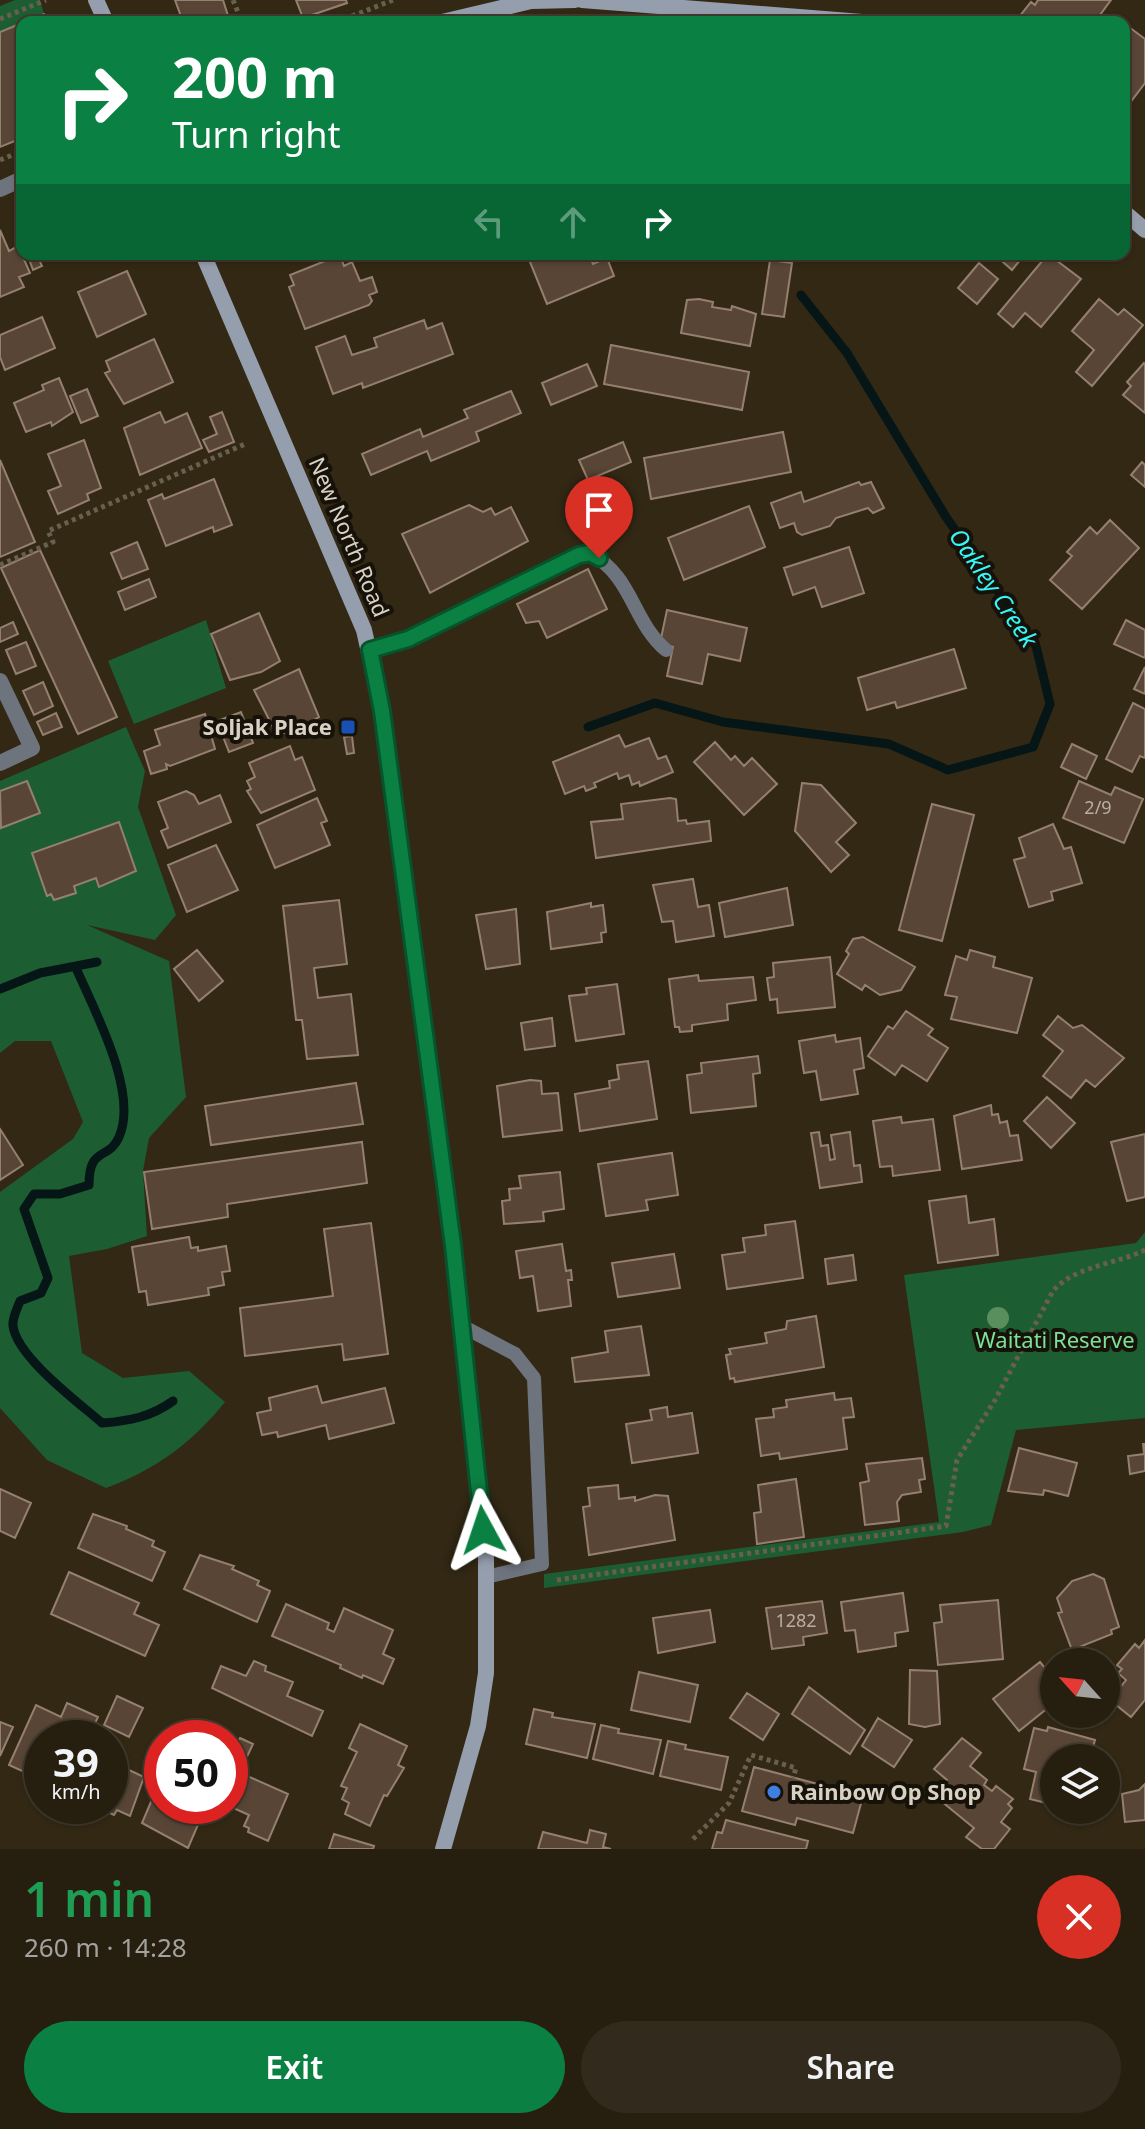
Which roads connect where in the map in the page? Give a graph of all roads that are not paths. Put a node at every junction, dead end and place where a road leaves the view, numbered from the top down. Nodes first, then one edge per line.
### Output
1 (575, 0) edge
2 (582, 0) edge
3 (467, 16) edge
4 (786, 16) edge
5 (206, 260) edge
6 (370, 650) junction
7 (666, 650) dead end
8 (0, 681) edge
9 (0, 763) edge
10 (462, 1326) junction
11 (486, 1577) junction
12 (443, 1849) edge

1 - 3 main road
2 - 4 main road
5 - 6 main road, New North Road
6 - 7 lane
6 - 10 main road, New North Road
8 - 9 street
10 - 11 main road, New North Road
10 - 11 lane
11 - 12 main road, New North Road

